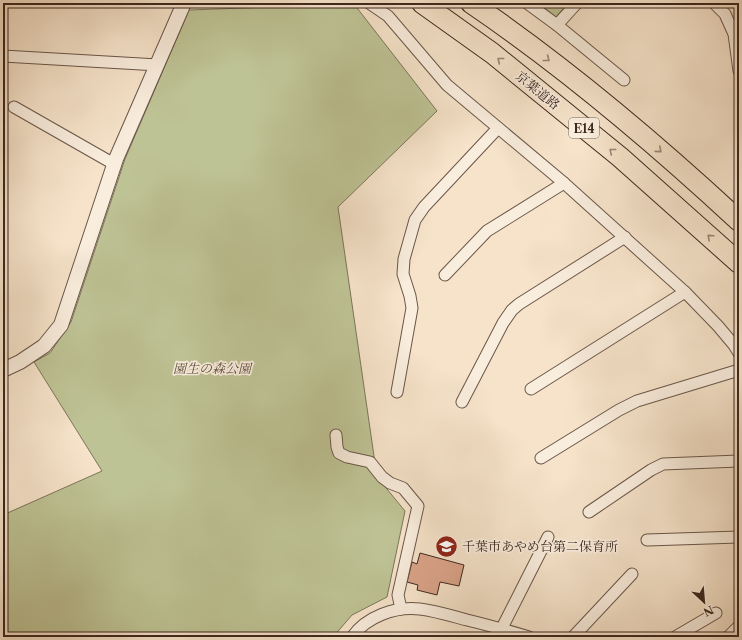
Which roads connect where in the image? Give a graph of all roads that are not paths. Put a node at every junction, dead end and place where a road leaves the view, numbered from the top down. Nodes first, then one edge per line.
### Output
1 (184, 3) edge
2 (369, 3) edge
3 (422, 3) edge
4 (471, 3) edge
5 (527, 3) edge
6 (577, 3) edge
7 (714, 3) edge
8 (557, 25) junction
9 (3, 56) edge
10 (158, 65) junction
11 (739, 71) edge
12 (624, 80) dead end
13 (14, 107) dead end
14 (498, 128) junction
15 (114, 164) junction
16 (564, 183) junction
17 (739, 221) edge
18 (624, 237) junction
19 (739, 263) edge
20 (445, 274) dead end
21 (684, 292) junction
22 (739, 353) edge
23 (3, 370) edge
24 (739, 370) edge
25 (531, 389) dead end
26 (397, 392) dead end
27 (462, 402) dead end
28 (336, 435) dead end
29 (541, 458) dead end
30 (739, 461) edge
31 (589, 512) dead end
32 (548, 537) dead end
33 (739, 537) edge
34 (647, 540) dead end
35 (632, 574) dead end
36 (401, 609) junction
37 (716, 613) dead end
38 (739, 626) edge
39 (502, 628) junction
40 (352, 637) edge
41 (529, 637) edge
42 (573, 637) edge
43 (675, 637) edge
44 (728, 637) edge

1 - 10 street
2 - 14 street
19 -> 3 highway, 京葉道路 / E14
4 -> 17 highway, E14
5 - 8 street
6 - 8 street
7 - 11 street
8 - 12 street
9 - 10 street
10 - 15 street
13 - 15 street
14 - 16 street
14 - 26 street
15 - 23 street
16 - 18 street
16 - 20 street
18 - 21 street
18 - 27 street
21 - 22 street
21 - 25 street
24 - 29 street
28 - 36 street
30 - 31 street
32 - 39 street
33 - 34 street
35 - 42 street
36 - 39 street
36 - 40 street
37 - 43 street
38 - 44 street
39 - 41 street

